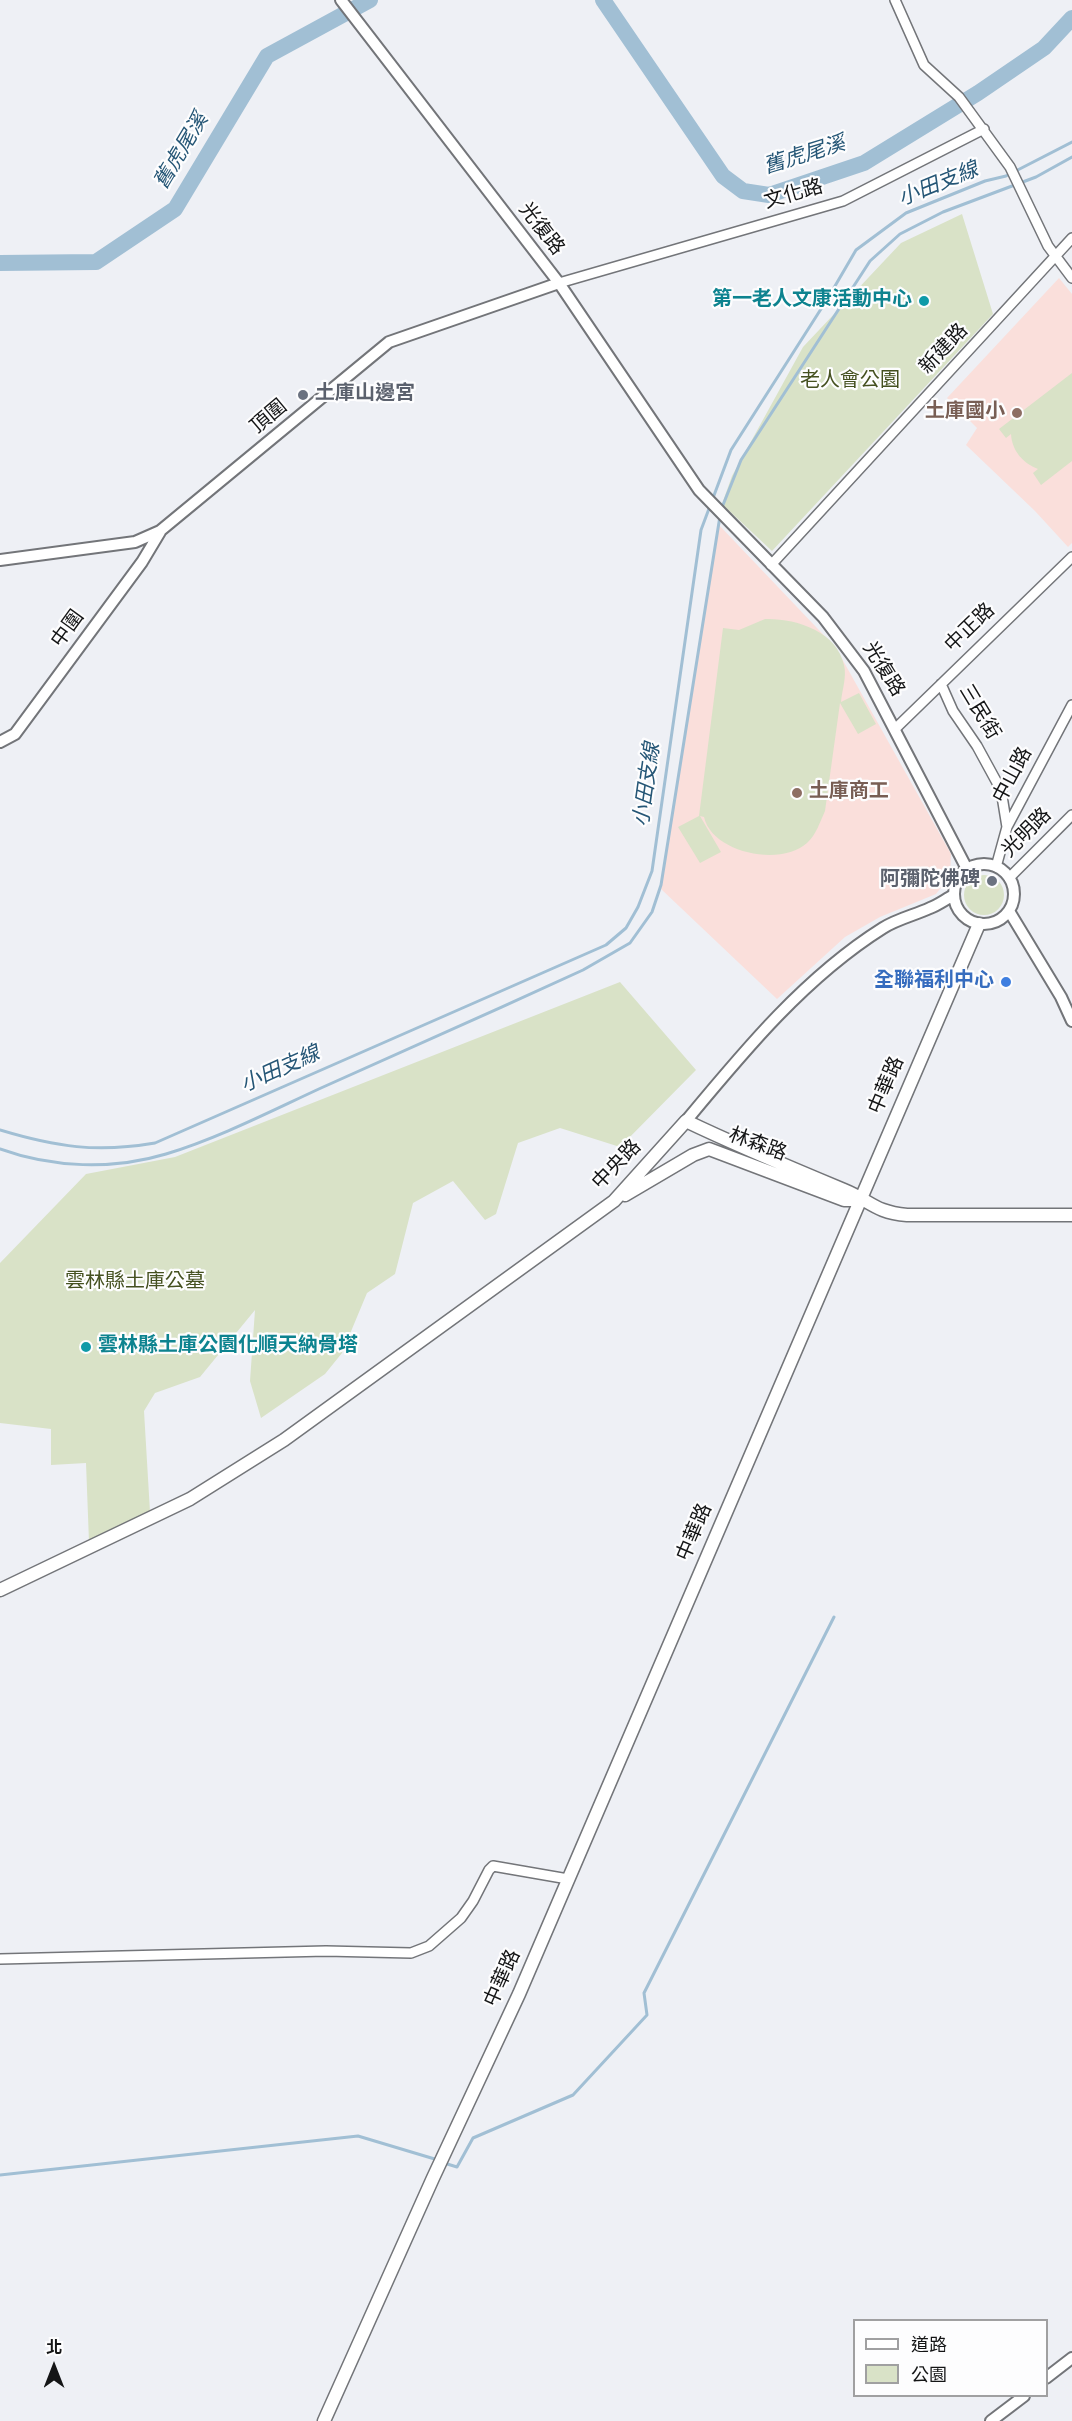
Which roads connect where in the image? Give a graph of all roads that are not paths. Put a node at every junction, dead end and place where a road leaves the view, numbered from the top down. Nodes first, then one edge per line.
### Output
1 (341, 0) edge
2 (895, 0) edge
3 (984, 129) junction
4 (1072, 238) edge
5 (1054, 257) junction
6 (1072, 278) edge
7 (559, 283) junction
8 (160, 531) junction
9 (1072, 557) edge
10 (0, 560) edge
11 (771, 565) junction
12 (940, 684) junction
13 (1072, 705) edge
14 (896, 728) junction
15 (0, 742) edge
16 (1072, 815) edge
17 (1007, 827) junction
18 (996, 867) junction
19 (968, 869) junction
20 (1009, 878) junction
21 (954, 895) junction
22 (1009, 911) junction
23 (979, 924) junction
24 (1072, 1021) edge
25 (686, 1121) junction
26 (861, 1200) junction
27 (614, 1201) junction
28 (1072, 1215) edge
29 (0, 1590) edge
30 (568, 1879) junction
31 (0, 1959) edge
32 (1072, 2358) edge
33 (1048, 2377) edge
34 (1023, 2397) edge
35 (324, 2421) edge
36 (992, 2421) edge

1 - 7 street, 光復路
2 - 3 street
3 - 5 street
3 - 7 street, 文化路
4 - 5 street, 新建路
5 - 6 street
5 - 11 street, 新建路
7 - 8 street, 頂圍
7 - 11 street, 光復路
8 - 10 street, 頂圍
8 - 15 street, 中圍
9 - 12 street, 中正路
11 - 14 street, 光復路
12 - 14 street, 中正路
12 - 17 street, 三民街
13 - 17 street, 中山路
14 - 19 street, 光復路
16 - 20 street, 光明路
17 - 18 street, 中山路
18 - 19 street
18 - 20 street
19 - 21 street
20 - 22 street
21 - 23 street
21 - 25 street, 中央路
22 - 23 street
22 - 24 street
23 - 26 main road, 中華路
25 - 26 main road, 林森路
25 - 27 main road, 中央路
26 - 27 main road, 林森路
26 - 28 main road, 林森路
26 - 30 main road, 中華路
27 - 29 main road, 中央路
30 - 31 street
30 - 35 main road, 中華路
32 - 33 street
34 - 36 street

